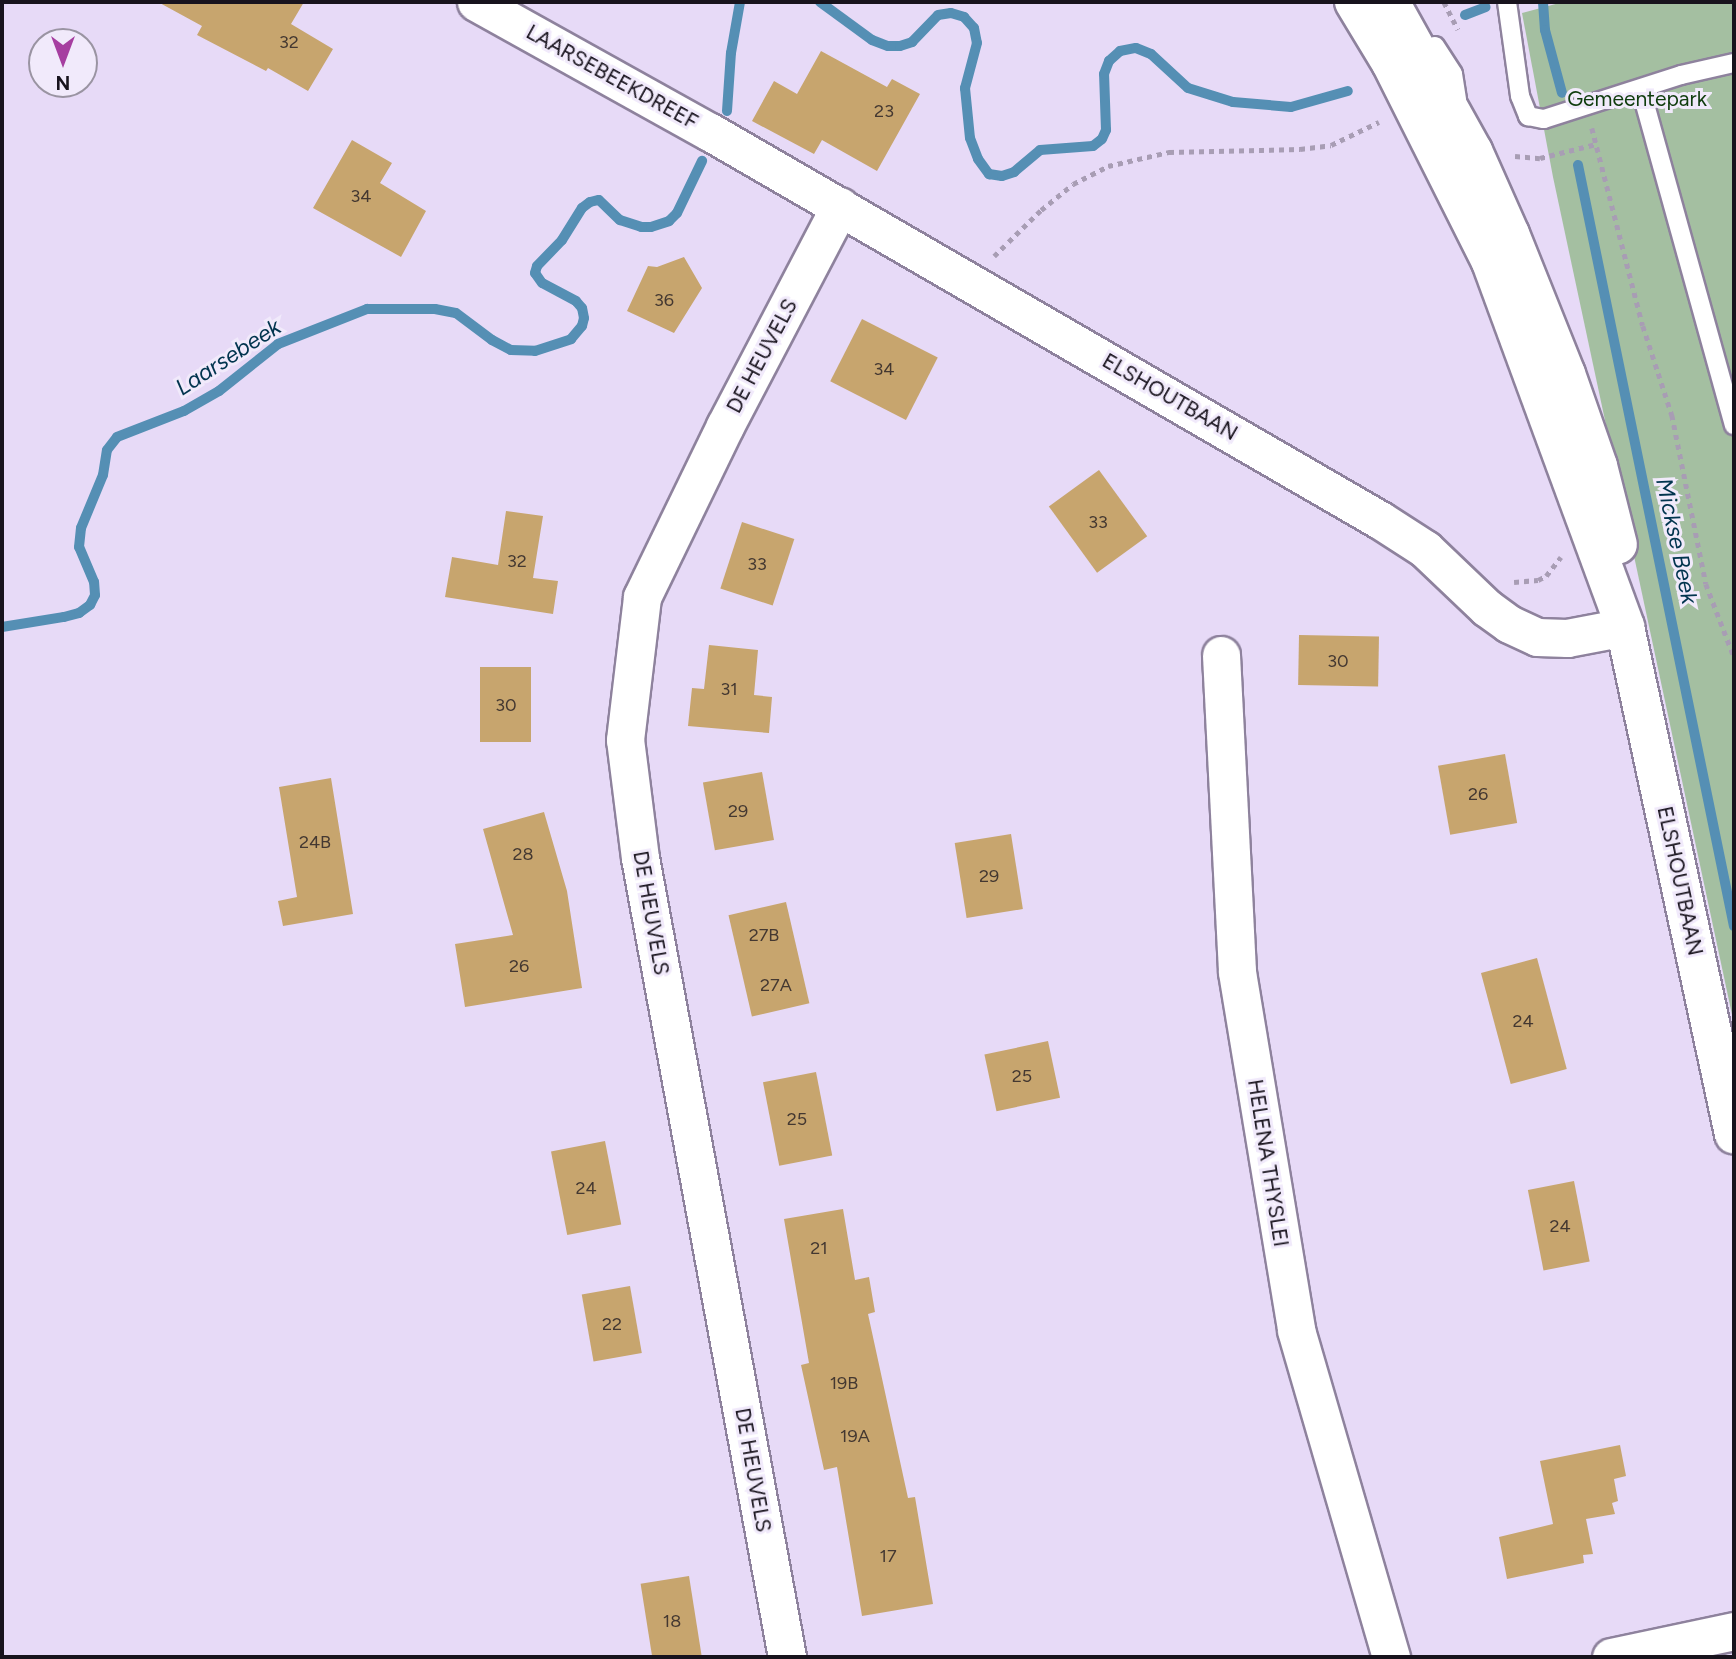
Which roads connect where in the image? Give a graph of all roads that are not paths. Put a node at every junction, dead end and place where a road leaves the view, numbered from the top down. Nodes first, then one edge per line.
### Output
1 (476, 2) edge
2 (1354, 2) edge
3 (1390, 2) edge
4 (1406, 2) edge
5 (1507, 2) edge
6 (1734, 63) edge
7 (1642, 90) junction
8 (1462, 131) junction
9 (710, 132) joint
10 (841, 206) junction
11 (1734, 425) edge
12 (1625, 627) junction
13 (1221, 656) dead end
14 (1734, 1134) edge
15 (1734, 1631) edge
16 (787, 1657) edge
17 (1391, 1657) edge
18 (1611, 1657) edge

1 - 9 street, LAARSEBEEKDREEF
2 - 12 main road, ELSHOUTBAAN
3 - 8 main road, ELSHOUTBAAN
4 - 8 lane
5 - 7 lane
6 - 7 lane
7 - 11 lane
8 - 12 main road, ELSHOUTBAAN
9 - 10 street, ELSHOUTBAAN
10 - 12 street, ELSHOUTBAAN
10 - 16 street, DE HEUVELS
12 - 14 main road, ELSHOUTBAAN
13 - 17 street, HELENA THYSLEI
15 - 18 street

